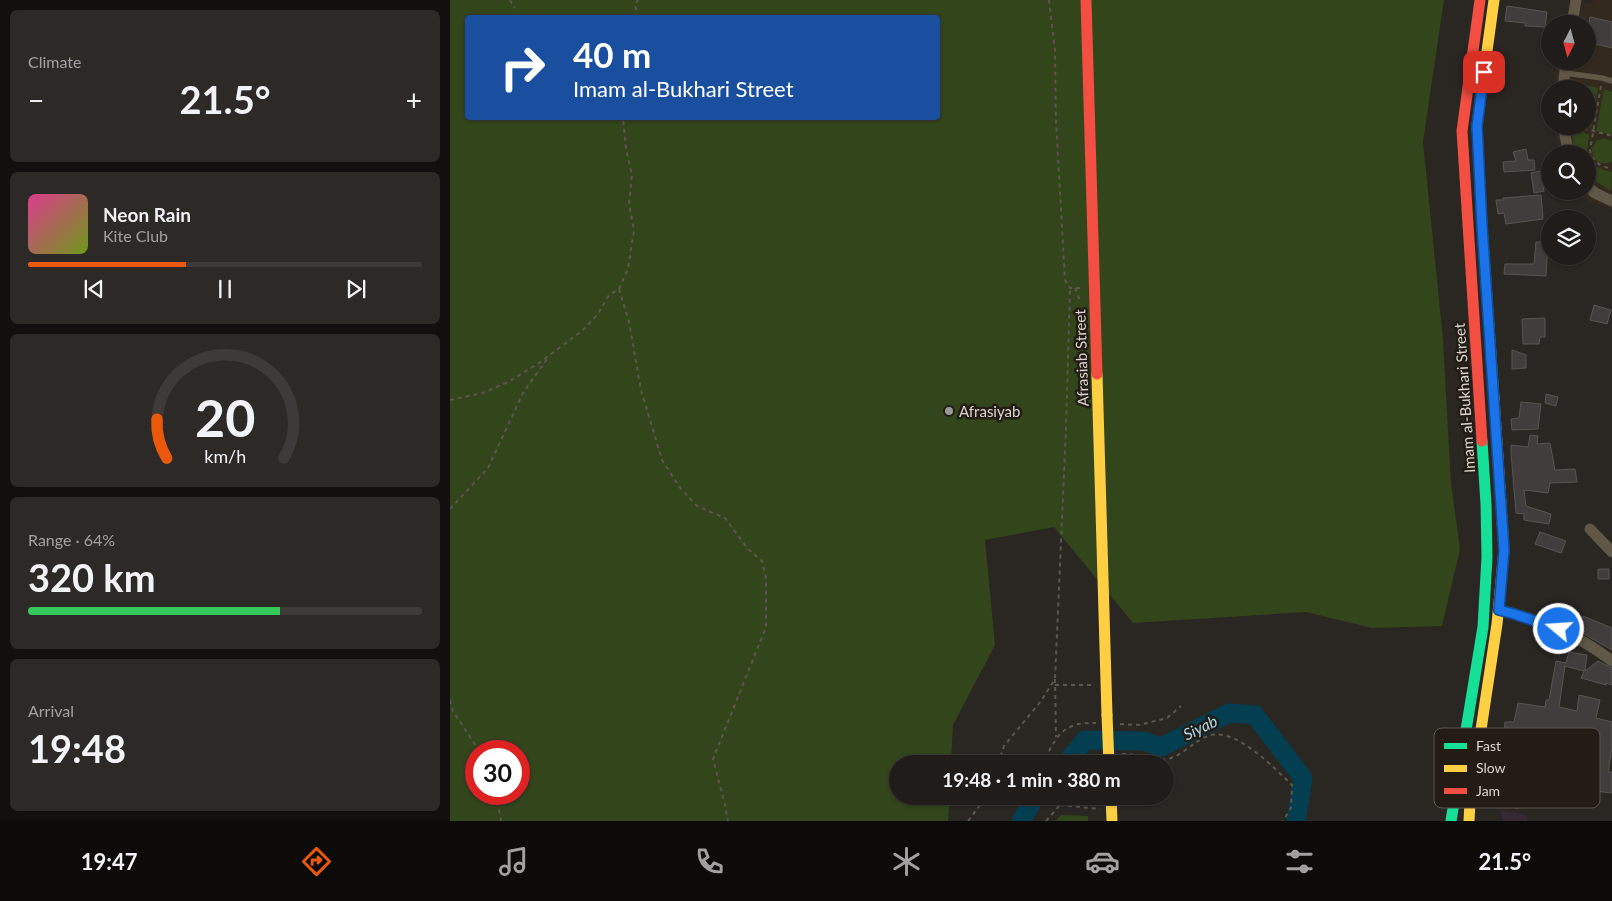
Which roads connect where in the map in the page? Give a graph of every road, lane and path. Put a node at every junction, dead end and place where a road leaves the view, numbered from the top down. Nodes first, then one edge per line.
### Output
1 (510, 0) edge
2 (638, 0) edge
3 (1049, 0) edge
4 (1086, 0) edge
5 (1480, 0) edge
6 (1494, 0) edge
7 (1576, 0) edge
8 (515, 8) dead end
9 (637, 15) edge
10 (1574, 15) edge
11 (1575, 70) edge
12 (1602, 78) junction
13 (1612, 81) edge
14 (623, 120) edge
15 (1596, 132) edge
16 (1612, 136) edge
17 (1612, 169) edge
18 (1596, 193) edge
19 (1612, 201) edge
20 (1070, 288) junction
21 (1094, 288) junction
22 (619, 289) junction
23 (550, 356) junction
24 (450, 400) edge
25 (1486, 504) junction
26 (1501, 504) junction
27 (450, 509) edge
28 (1590, 529) dead end
29 (1612, 552) edge
30 (1499, 610) junction
31 (1612, 661) edge
32 (1055, 679) junction
33 (1055, 685) junction
34 (1101, 685) dead end
35 (450, 700) edge
36 (1466, 728) edge
37 (1481, 728) edge
38 (1056, 737) dead end
39 (472, 740) edge
40 (1121, 754) dead end
41 (1001, 755) edge
42 (1109, 755) edge
43 (498, 805) edge
44 (981, 805) edge
45 (1060, 805) joint
46 (1111, 805) edge
47 (1453, 808) edge
48 (1470, 808) edge
49 (1100, 809) dead end
50 (501, 821) edge
51 (728, 821) edge
52 (968, 821) edge
53 (1046, 821) edge
54 (1112, 821) edge
55 (1283, 821) edge
56 (1451, 821) edge
57 (1469, 821) edge

1 - 8 path
2 - 9 path
3 - 20 path
4 - 21 main road, Afrasiab Street
5 - 25 main road, Imam al-Bukhari Street
6 - 26 main road, Imam al-Bukhari Street
7 - 10 street
11 - 12 lane
12 - 13 lane
12 - 17 path
14 - 22 path
15 - 16 path
18 - 19 street
20 - 21 path
20 - 32 path
21 - 42 main road, Afrasiab Street, bridge
22 - 23 path
22 - 51 path
23 - 24 path
23 - 27 path
25 - 26 main road
25 - 36 main road, Imam al-Bukhari Street
26 - 30 main road, Imam al-Bukhari Street
28 - 29 street
30 - 31 street
30 - 37 main road, Imam al-Bukhari Street
32 - 33 path
32 - 41 path
33 - 34 path
33 - 38 path
35 - 39 path
40 - 55 path
43 - 50 path
44 - 52 path
45 - 49 path
45 - 53 path
46 - 54 main road
47 - 56 main road, Imam al-Bukhari Street
48 - 57 main road, Imam al-Bukhari Street

